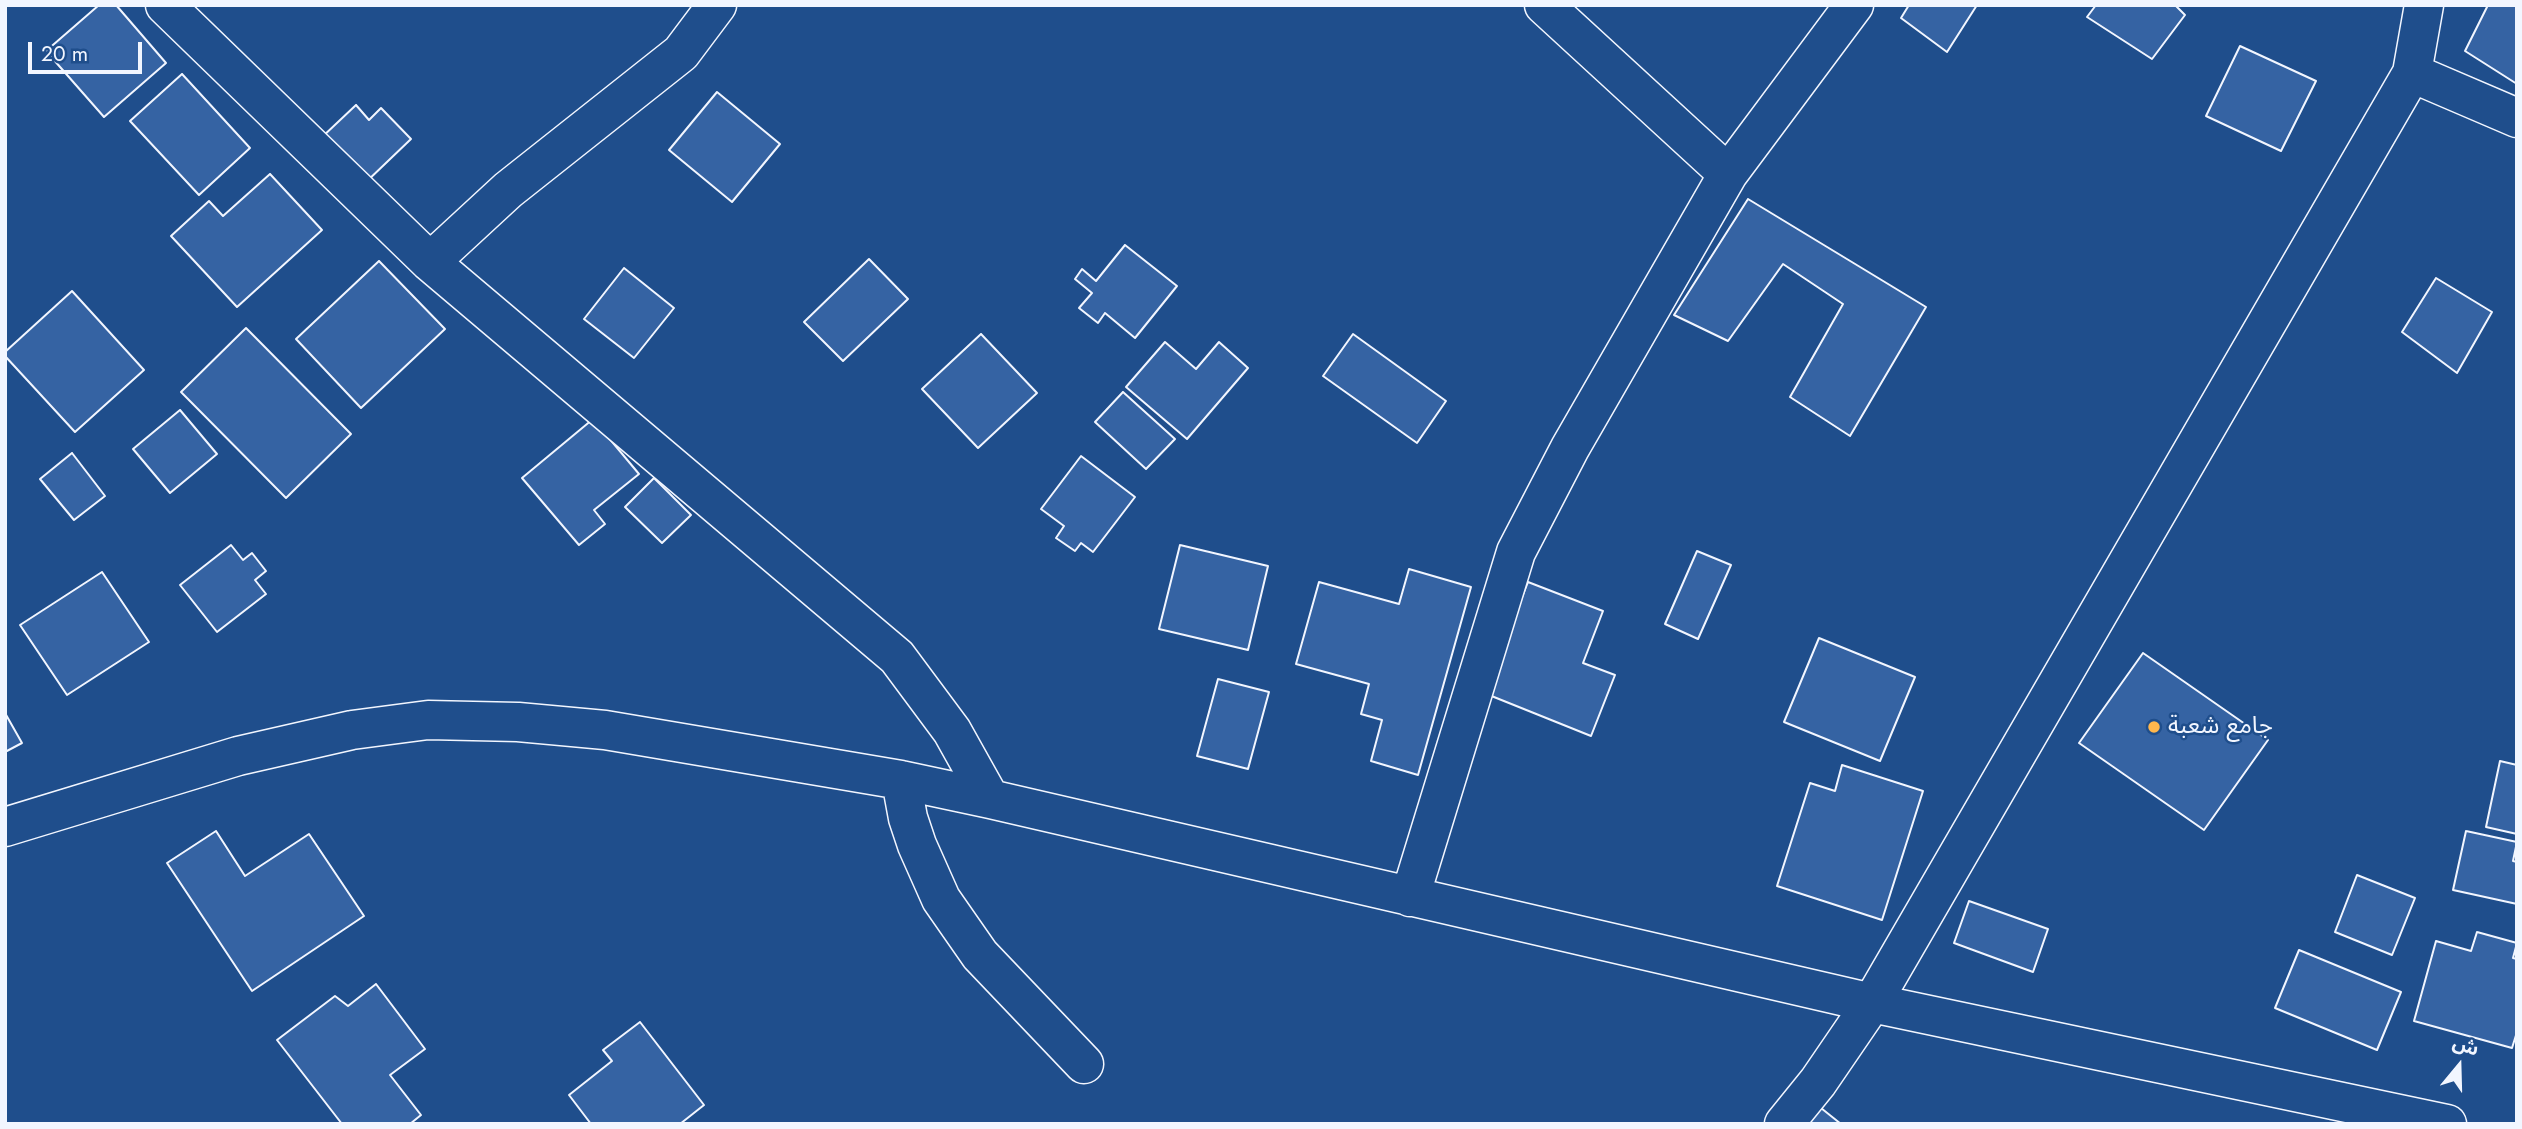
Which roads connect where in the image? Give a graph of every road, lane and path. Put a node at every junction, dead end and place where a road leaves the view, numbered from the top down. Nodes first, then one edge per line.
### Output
1 (165, 5) edge
2 (716, 5) edge
3 (1544, 5) edge
4 (1854, 5) edge
5 (2424, 5) edge
6 (2413, 73) junction
7 (2517, 118) edge
8 (1728, 174) junction
9 (430, 262) junction
10 (901, 780) junction
11 (990, 799) junction
12 (5, 827) edge
13 (1410, 897) junction
14 (1872, 1003) junction
15 (1084, 1064) dead end
16 (2405, 1120) edge
17 (1784, 1124) edge
18 (2447, 1124) edge

1 - 9 street
2 - 9 street
3 - 8 street
4 - 8 street
5 - 6 street
6 - 7 street
6 - 14 street
8 - 13 street
9 - 11 street
10 - 11 street
10 - 12 street
10 - 15 street
11 - 13 street
13 - 14 street
14 - 16 street
14 - 17 street
16 - 18 street

